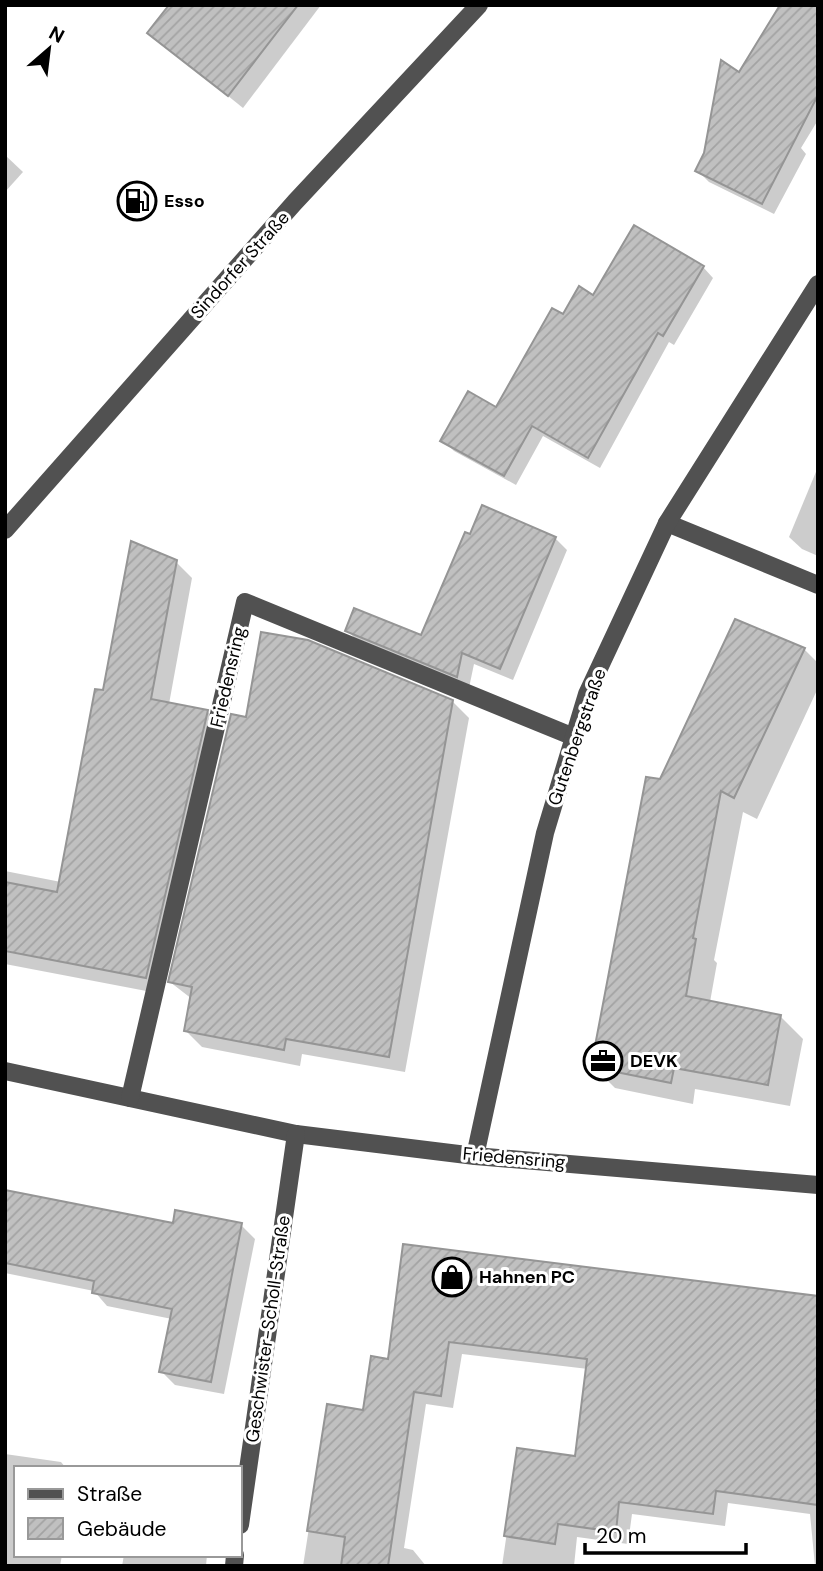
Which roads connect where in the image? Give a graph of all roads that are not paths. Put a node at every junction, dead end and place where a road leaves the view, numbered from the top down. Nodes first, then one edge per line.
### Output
1 (479, 5) edge
2 (818, 284) edge
3 (667, 523) junction
4 (5, 530) edge
5 (818, 585) edge
6 (574, 737) junction
7 (5, 1071) edge
8 (130, 1098) junction
9 (296, 1134) junction
10 (475, 1156) junction
11 (818, 1185) edge
12 (242, 1511) edge

1 - 4 street, Sindorfer Straße
2 - 3 street, Gutenbergstraße
3 - 5 street
3 - 6 street, Gutenbergstraße
6 - 8 street, Friedensring
6 - 10 street, Gutenbergstraße
7 - 8 street, Friedensring
8 - 9 street, Friedensring
9 - 10 street, Friedensring
9 - 12 street, Geschwister-Scholl-Straße
10 - 11 street, Friedensring

